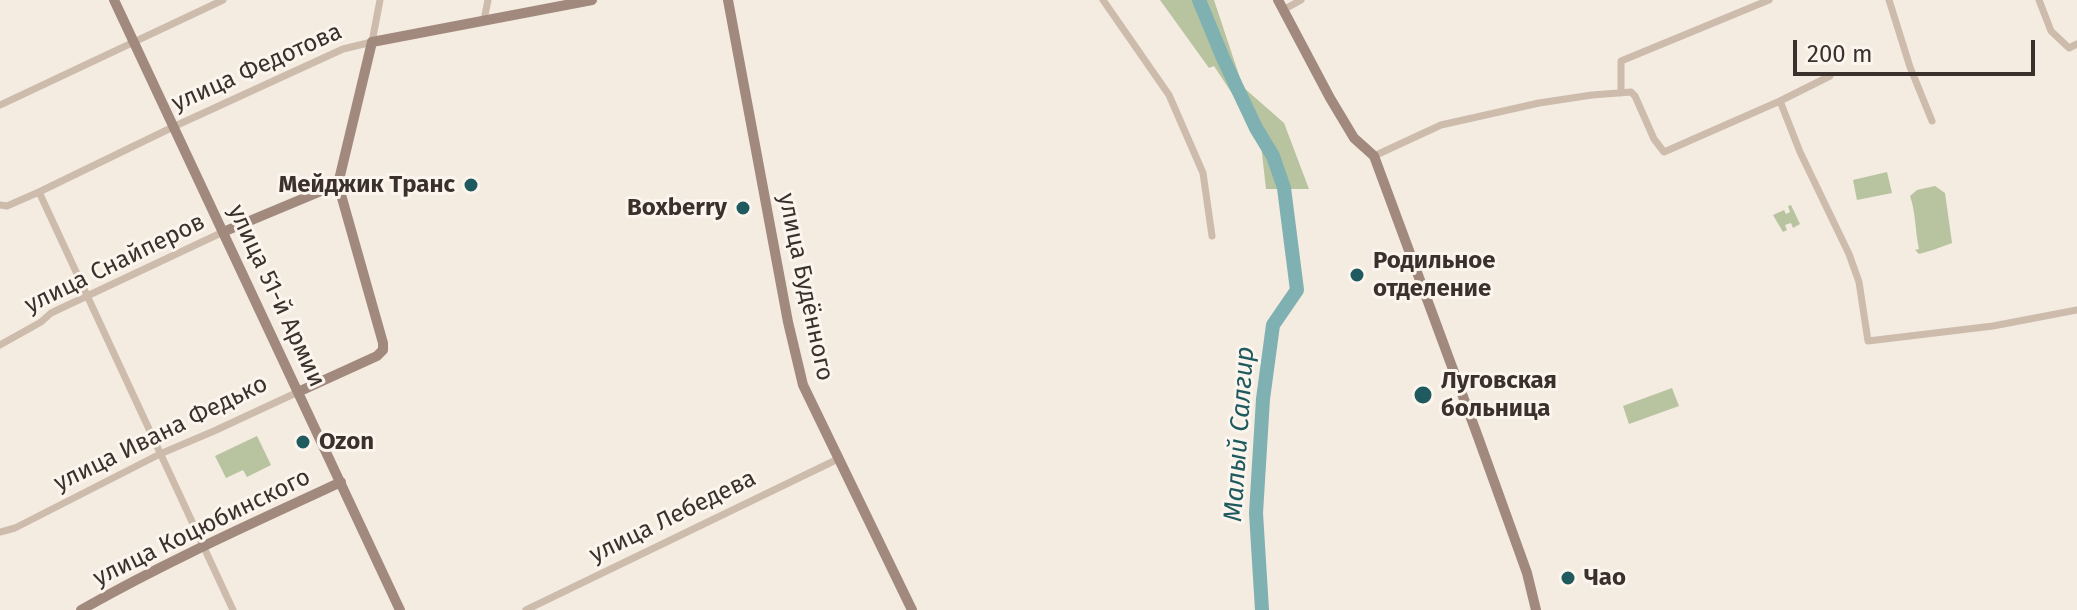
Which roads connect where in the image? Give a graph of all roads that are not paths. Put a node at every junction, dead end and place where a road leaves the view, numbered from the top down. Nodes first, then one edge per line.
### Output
1 (114, 0) edge
2 (223, 0) edge
3 (380, 0) edge
4 (488, 0) edge
5 (590, 0) edge
6 (728, 0) edge
7 (1103, 0) edge
8 (1301, 0) edge
9 (1769, 0) edge
10 (1889, 0) edge
11 (2039, 0) edge
12 (1281, 5) edge
13 (484, 20) junction
14 (133, 41) junction
15 (372, 42) junction
16 (2077, 44) edge
17 (1830, 76) dead end
18 (1621, 93) junction
19 (1780, 101) junction
20 (0, 105) edge
21 (1932, 121) dead end
22 (173, 127) junction
23 (1374, 156) junction
24 (338, 184) junction
25 (39, 192) junction
26 (0, 205) edge
27 (223, 232) junction
28 (1212, 236) dead end
29 (87, 297) junction
30 (2077, 310) edge
31 (0, 345) edge
32 (298, 392) junction
33 (160, 454) junction
34 (838, 459) junction
35 (341, 482) junction
36 (0, 532) edge
37 (204, 544) junction
38 (81, 610) edge
39 (233, 610) edge
40 (400, 610) edge
41 (526, 610) edge
42 (912, 610) edge
43 (1536, 610) edge

1 - 14 main road, улица 51-й Армии
2 - 14 street
3 - 15 street
4 - 13 street
5 - 13 main road, улица Федотова
6 - 34 main road, улица Будённого
7 - 28 street
8 - 12 street
9 - 18 street
10 - 21 street
11 - 16 street
12 - 23 main road
13 - 15 main road, улица Федотова
14 - 20 street
14 - 22 main road, улица 51-й Армии
15 - 22 street, улица Федотова
15 - 24 main road
17 - 19 street
18 - 19 street
18 - 23 street
19 - 30 street
22 - 25 street, улица Федотова
22 - 27 main road, улица 51-й Армии
23 - 43 main road
24 - 27 main road, улица Снайперов
24 - 32 main road, улица Ивана Федько
25 - 26 street, улица Федотова
25 - 29 street
27 - 29 street, улица Снайперов
27 - 32 main road, улица 51-й Армии
29 - 31 street, улица Снайперов
29 - 33 street
32 - 33 street, улица Ивана Федько
32 - 35 main road, улица 51-й Армии
33 - 36 street, улица Ивана Федько
33 - 37 street
34 - 41 street, улица Лебедева
34 - 42 main road, улица Будённого
35 - 37 main road, улица Коцюбинского
35 - 40 main road, улица 51-й Армии
37 - 38 main road, улица Коцюбинского
37 - 39 street

